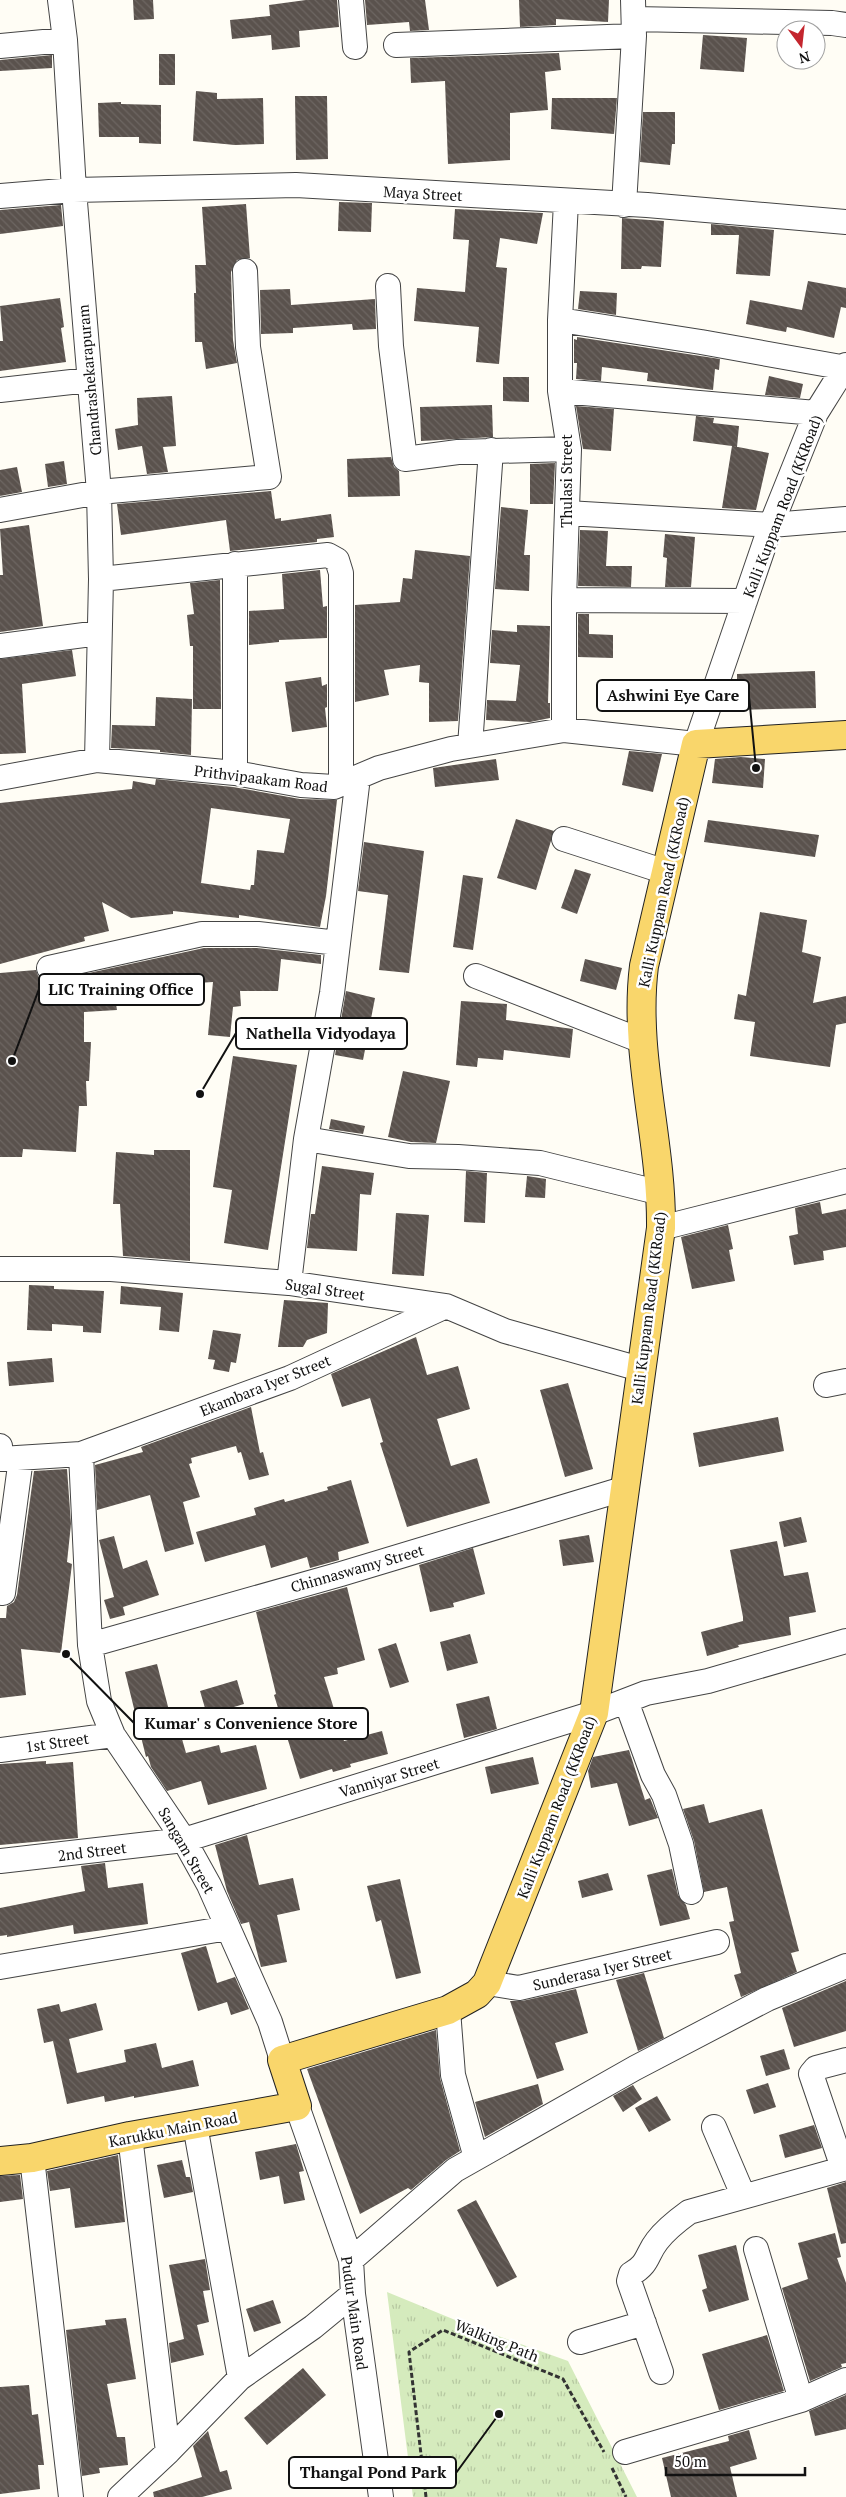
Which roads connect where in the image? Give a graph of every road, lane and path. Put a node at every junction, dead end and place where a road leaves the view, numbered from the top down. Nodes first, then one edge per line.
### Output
1 (60, 0) edge
2 (351, 0) edge
3 (634, 18) edge
4 (846, 25) edge
5 (65, 40) junction
6 (396, 45) dead end
7 (0, 46) edge
8 (355, 47) dead end
9 (74, 190) junction
10 (0, 196) edge
11 (566, 202) junction
12 (624, 205) junction
13 (846, 222) edge
14 (245, 271) dead end
15 (388, 286) dead end
16 (560, 320) junction
17 (845, 367) edge
18 (89, 380) junction
19 (0, 390) edge
20 (560, 391) junction
21 (816, 413) junction
22 (569, 449) junction
23 (491, 450) junction
24 (99, 492) junction
25 (0, 510) edge
26 (567, 513) junction
27 (846, 519) edge
28 (771, 525) junction
29 (234, 564) junction
30 (101, 579) junction
31 (564, 600) junction
32 (746, 601) junction
33 (99, 634) junction
34 (0, 646) edge
35 (564, 730) junction
36 (846, 735) edge
37 (696, 744) junction
38 (470, 746) junction
39 (97, 760) junction
40 (235, 773) junction
41 (0, 778) edge
42 (350, 781) junction
43 (564, 839) dead end
44 (666, 872) junction
45 (338, 944) junction
46 (49, 968) dead end
47 (476, 976) dead end
48 (642, 1041) junction
49 (306, 1139) junction
50 (846, 1182) edge
51 (661, 1193) junction
52 (660, 1228) junction
53 (0, 1269) edge
54 (289, 1283) junction
55 (446, 1306) junction
56 (640, 1368) junction
57 (0, 1446) edge
58 (81, 1454) junction
59 (7, 1459) edge
60 (624, 1489) junction
61 (3, 1592) dead end
62 (846, 1641) edge
63 (90, 1645) junction
64 (626, 1701) junction
65 (594, 1713) junction
66 (113, 1734) junction
67 (0, 1747) edge
68 (184, 1840) junction
69 (0, 1861) edge
70 (691, 1892) dead end
71 (228, 1928) junction
72 (717, 1942) dead end
73 (846, 1966) edge
74 (0, 1968) edge
75 (487, 1983) junction
76 (448, 2010) junction
77 (282, 2060) junction
78 (846, 2060) edge
79 (298, 2106) junction
80 (195, 2125) junction
81 (714, 2127) dead end
82 (130, 2136) junction
83 (32, 2158) junction
84 (476, 2158) junction
85 (0, 2161) edge
86 (844, 2168) edge
87 (743, 2195) junction
88 (756, 2249) dead end
89 (351, 2260) junction
90 (352, 2294) junction
91 (644, 2323) junction
92 (580, 2342) dead end
93 (661, 2372) dead end
94 (240, 2378) junction
95 (846, 2380) edge
96 (800, 2400) junction
97 (168, 2452) junction
98 (614, 2458) junction
99 (71, 2497) edge
100 (120, 2497) edge
101 (381, 2497) edge
102 (426, 2497) edge
103 (626, 2497) edge

1 - 5 street, Chandrashekarapuram
2 - 8 street
3 - 4 street
3 - 6 street
3 - 12 street
5 - 7 street
5 - 9 street, Chandrashekarapuram
9 - 10 street, Maya Street
9 - 11 street, Maya Street
9 - 18 street, Chandrashekarapuram
11 - 12 street, Maya Street
11 - 16 street, Thulasi Street
12 - 13 street, Maya Street
14 - 24 street
15 - 23 street
16 - 17 street
16 - 20 street, Thulasi Street
17 - 21 street, Kalli Kuppam Road (KKRoad)
18 - 19 street
18 - 24 street, Chandrashekarapuram
20 - 21 street
20 - 22 street, Thulasi Street
21 - 28 street, Kalli Kuppam Road (KKRoad)
22 - 23 street
22 - 26 street, Thulasi Street
23 - 38 street
24 - 25 street
24 - 30 street, Chandrashekarapuram
26 - 28 street
26 - 31 street, Thulasi Street
27 - 28 street
28 - 32 street, Kalli Kuppam Road (KKRoad)
29 - 30 street
29 - 40 street
29 - 42 street
30 - 33 street, Chandrashekarapuram
31 - 32 street
31 - 35 street, Thulasi Street
32 - 37 street, Kalli Kuppam Road (KKRoad)
33 - 34 street
33 - 39 street, Chandrashekarapuram
35 - 37 street, Prithvipaakam Road
35 - 38 street, Prithvipaakam Road
36 - 37 main road
37 - 44 main road, Kalli Kuppam Road (KKRoad)
38 - 42 street, Prithvipaakam Road
39 - 40 street, Prithvipaakam Road
39 - 41 street, Prithvipaakam Road
40 - 42 street, Prithvipaakam Road
42 - 45 street
43 - 44 street
44 - 48 main road, Kalli Kuppam Road (KKRoad)
45 - 46 street
45 - 49 street
47 - 48 street
48 - 51 main road, Kalli Kuppam Road (KKRoad)
49 - 51 street
49 - 54 street
50 - 52 street
51 - 52 main road, Kalli Kuppam Road (KKRoad)
52 - 56 main road, Kalli Kuppam Road (KKRoad)
53 - 54 street, Sugal Street
54 - 55 street, Sugal Street
55 - 56 street, Sugal Street
55 - 58 street, Ekambara Iyer Street
56 - 60 main road, Kalli Kuppam Road (KKRoad)
57 - 59 street
58 - 59 street, Ekambara Iyer Street
58 - 63 street, Sangam Street
59 - 61 street
60 - 63 street, Chinnaswamy Street
60 - 65 main road, Kalli Kuppam Road (KKRoad)
62 - 64 street, Vanniyar Street
63 - 66 street, Sangam Street
64 - 65 street, Vanniyar Street
64 - 70 street
65 - 68 street, Vanniyar Street
65 - 75 main road, Kalli Kuppam Road (KKRoad)
66 - 67 street, 1st Street
66 - 68 street, Sangam Street
68 - 69 street, 2nd Street
68 - 71 street, Sangam Street
71 - 74 street
71 - 77 street, Sangam Street
72 - 75 street, Sunderasa Iyer Street
73 - 84 street
75 - 76 main road, Kalli Kuppam Road (KKRoad)
76 - 77 main road, Kalli Kuppam Road (KKRoad)
76 - 84 street
77 - 79 main road
78 - 86 street
79 - 80 main road, Karukku Main Road
79 - 89 street, Pudur Main Road
80 - 82 main road, Karukku Main Road
80 - 94 street
81 - 87 street
82 - 83 main road, Karukku Main Road
82 - 97 street
83 - 85 main road, Karukku Main Road
83 - 99 street
84 - 89 street
86 - 87 street
87 - 91 street
88 - 96 street
89 - 90 street, Pudur Main Road
90 - 94 street
90 - 101 street, Pudur Main Road
91 - 92 street
91 - 93 street
94 - 97 street
95 - 96 street
96 - 98 street
97 - 100 street
98 - 102 path, Walking Path
98 - 103 path, Walking Path

